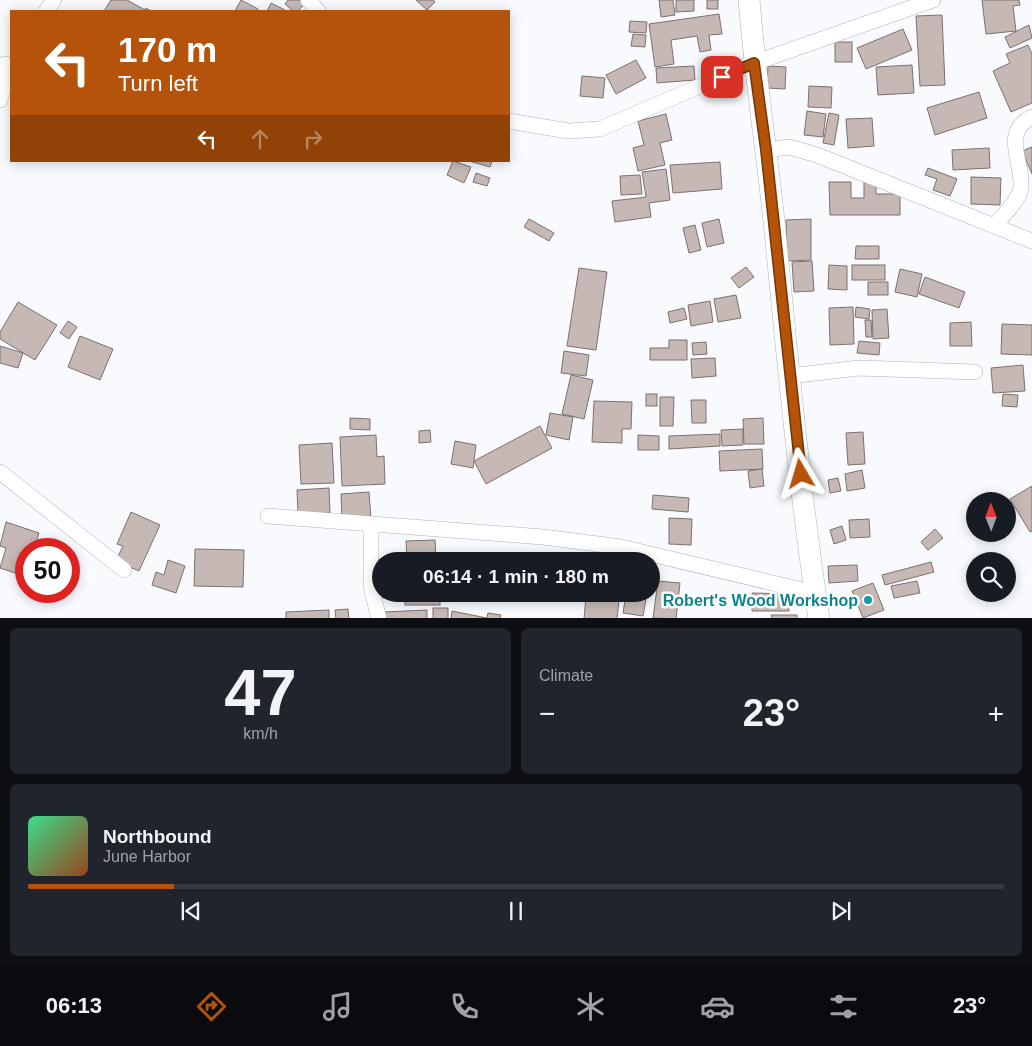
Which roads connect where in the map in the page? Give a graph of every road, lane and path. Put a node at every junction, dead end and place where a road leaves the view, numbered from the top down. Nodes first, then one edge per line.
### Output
1 (308, 0) edge
2 (749, 0) edge
3 (933, 0) edge
4 (317, 10) edge
5 (5, 63) edge
6 (754, 63) junction
7 (0, 100) edge
8 (1032, 117) edge
9 (510, 121) edge
10 (766, 150) junction
11 (994, 225) junction
12 (1032, 241) edge
13 (975, 372) dead end
14 (789, 376) junction
15 (0, 472) edge
16 (268, 516) dead end
17 (371, 526) junction
18 (124, 570) dead end
19 (815, 593) junction
20 (379, 618) edge
21 (819, 618) edge

1 - 4 street
2 - 6 main road
3 - 6 street
5 - 7 street
6 - 9 street
6 - 10 main road
8 - 11 street
10 - 11 street
10 - 14 main road
11 - 12 street
13 - 14 street
14 - 19 main road
15 - 18 street
16 - 17 street
17 - 19 street
17 - 20 street
19 - 21 main road

